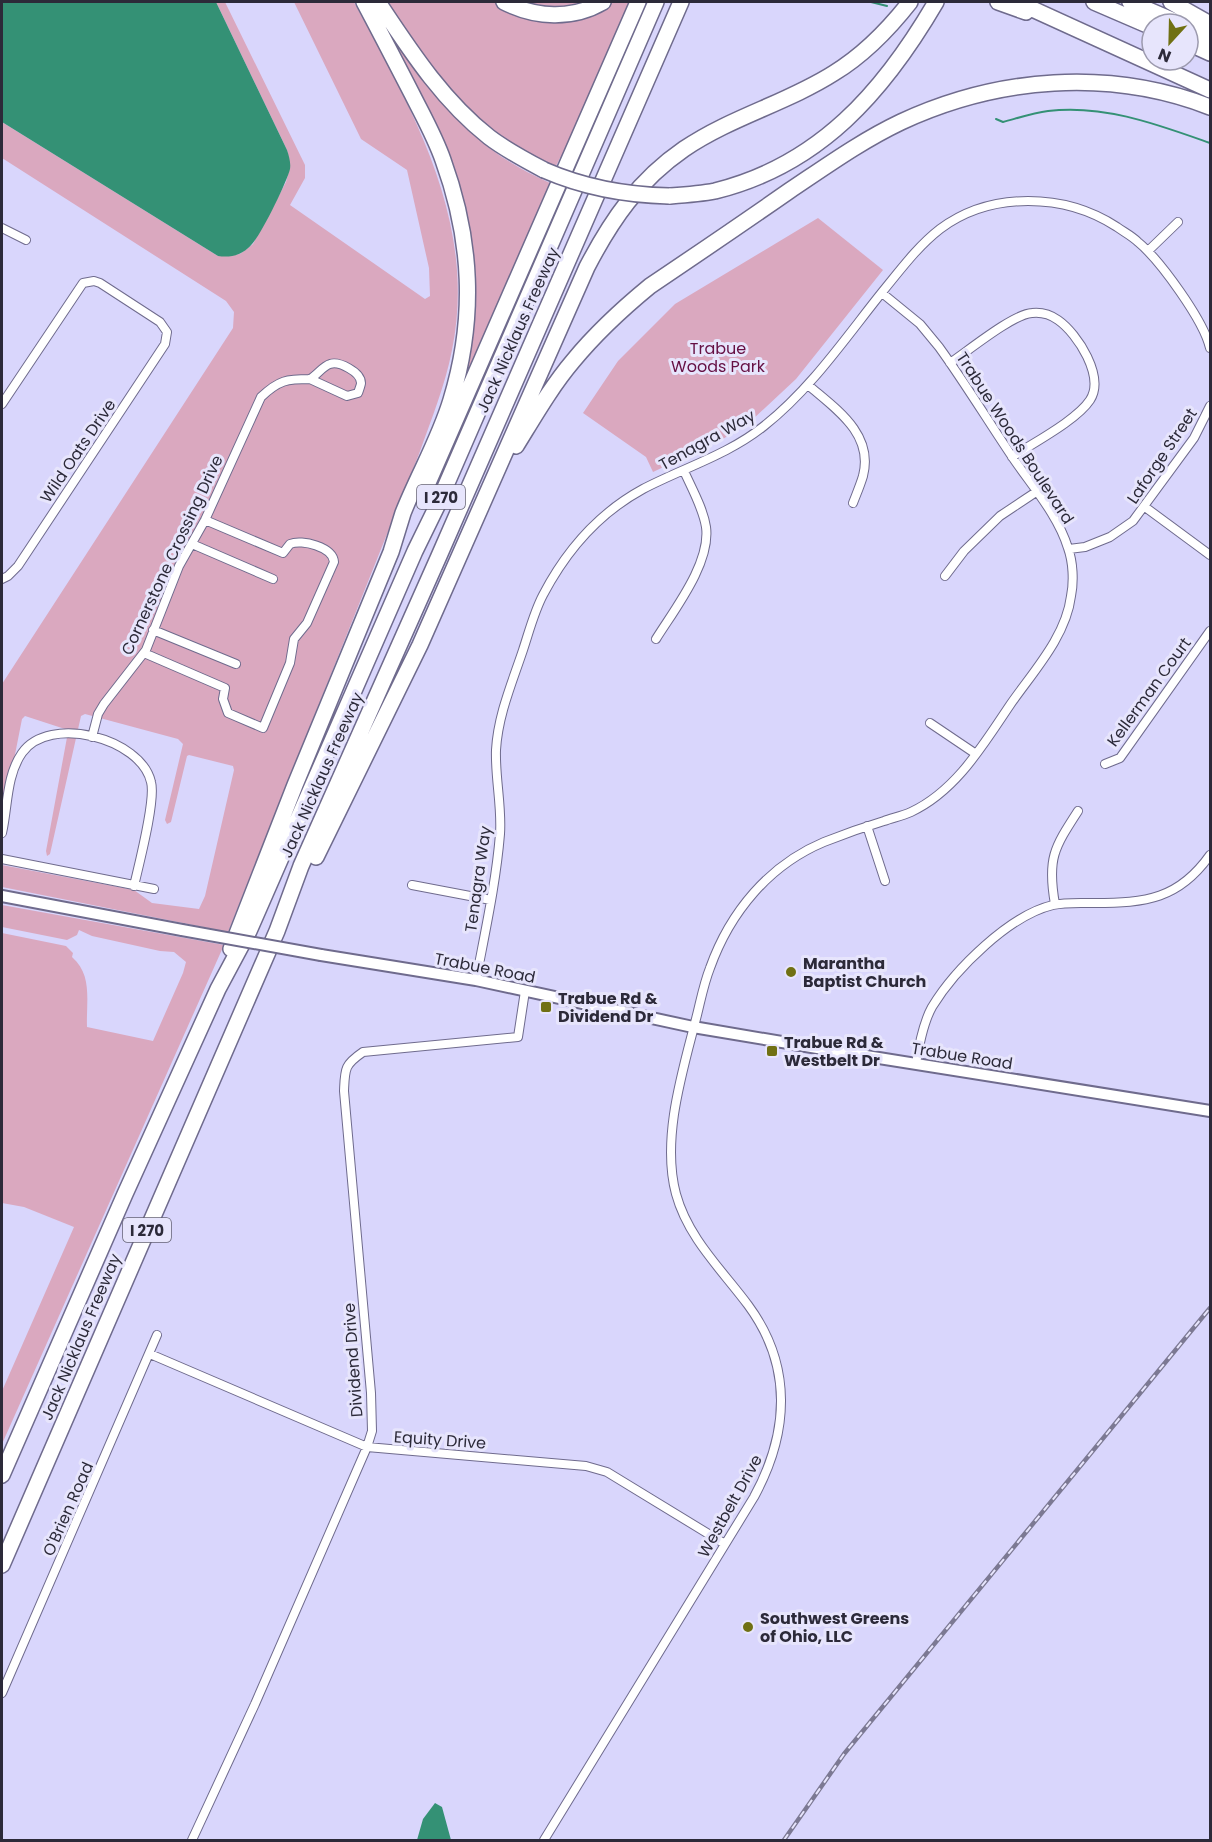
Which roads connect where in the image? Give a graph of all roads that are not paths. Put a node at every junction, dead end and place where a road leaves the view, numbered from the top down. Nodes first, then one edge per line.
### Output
1 (364, 2) edge
2 (378, 2) edge
3 (504, 2) edge
4 (603, 2) edge
5 (638, 2) edge
6 (656, 2) edge
7 (681, 2) edge
8 (910, 2) edge
9 (936, 2) edge
10 (998, 2) edge
11 (1017, 2) edge
12 (1094, 2) edge
13 (1130, 2) edge
14 (1171, 2) edge
15 (1153, 12) edge
16 (1140, 22) edge
17 (1210, 24) edge
18 (1065, 25) junction
19 (1210, 90) edge
20 (1210, 107) edge
21 (1178, 222) dead end
22 (2, 228) edge
23 (26, 240) dead end
24 (1148, 251) junction
25 (882, 293) junction
26 (1210, 344) edge
27 (950, 363) junction
28 (310, 379) junction
29 (808, 385) junction
30 (2, 404) edge
31 (1210, 406) edge
32 (1012, 457) junction
33 (684, 471) junction
34 (493, 481) junction
35 (1036, 492) junction
36 (853, 503) dead end
37 (1144, 507) junction
38 (205, 520) junction
39 (192, 544) junction
40 (1069, 549) junction
41 (391, 552) junction
42 (1210, 555) edge
43 (945, 576) dead end
44 (2, 579) edge
45 (273, 579) dead end
46 (153, 630) junction
47 (1210, 631) edge
48 (656, 639) dead end
49 (144, 653) junction
50 (236, 664) dead end
51 (930, 723) dead end
52 (92, 737) junction
53 (976, 754) junction
54 (1105, 764) dead end
55 (1078, 811) dead end
56 (867, 826) junction
57 (2, 833) edge
58 (1210, 855) edge
59 (2, 859) edge
60 (885, 881) dead end
61 (412, 885) dead end
62 (134, 886) junction
63 (154, 889) dead end
64 (2, 896) edge
65 (491, 900) junction
66 (1055, 904) junction
67 (277, 931) junction
68 (476, 980) junction
69 (218, 989) junction
70 (525, 991) junction
71 (693, 1027) junction
72 (916, 1064) junction
73 (1210, 1111) edge
74 (158, 1335) dead end
75 (150, 1354) junction
76 (367, 1447) junction
77 (2, 1475) edge
78 (725, 1544) junction
79 (2, 1564) edge
80 (2, 1693) edge
81 (192, 1840) edge
82 (543, 1840) edge

1 - 41 highway
2 - 9 highway, bridge
3 - 4 highway
5 - 41 highway
6 - 69 highway, Jack Nicklaus Freeway / I 270
7 - 67 highway, Jack Nicklaus Freeway / I 270
8 - 34 highway
10 - 18 highway
11 - 18 highway
12 - 16 highway
13 - 15 highway
14 - 17 highway
18 - 19 highway
20 - 34 highway
21 - 24 street
22 - 23 street
24 - 25 street, Tenagra Way
24 - 26 street, Tenagra Way
25 - 27 street, Trabue Woods Boulevard
25 - 29 street, Tenagra Way
27 - 32 street, Trabue Woods Boulevard
27 - 32 street
28 - 28 street, Cornerstone Crossing Drive
28 - 38 street, Cornerstone Crossing Drive
29 - 33 street, Tenagra Way
29 - 36 street
30 - 44 street, Wild Oats Drive
31 - 37 street, Laforge Street
32 - 35 street, Trabue Woods Boulevard
33 - 48 street
33 - 65 street, Tenagra Way
34 - 67 highway
35 - 40 street, Trabue Woods Boulevard
35 - 43 street
37 - 40 street, Laforge Street
37 - 42 street
38 - 39 street, Cornerstone Crossing Drive
38 - 49 street
39 - 45 street
39 - 46 street, Cornerstone Crossing Drive
40 - 53 street, Trabue Woods Boulevard
41 - 69 highway
46 - 49 street, Cornerstone Crossing Drive
46 - 50 street
47 - 54 street, Kellerman Court
49 - 52 street, Cornerstone Crossing Drive
51 - 53 street
52 - 57 street
52 - 62 street
53 - 56 street, Trabue Woods Boulevard
55 - 66 street
56 - 60 street
56 - 71 street, Trabue Woods Boulevard
58 - 66 street
59 - 62 street
61 - 65 street
62 - 63 street
64 - 68 main road, Trabue Road, bridge
65 - 68 street, Tenagra Way
66 - 72 street
67 - 79 highway, Jack Nicklaus Freeway / I 270
68 - 70 main road, Trabue Road
69 - 77 highway, Jack Nicklaus Freeway / I 270
70 - 71 main road, Trabue Road
70 - 76 street, Dividend Drive
71 - 72 main road, Trabue Road
71 - 78 street, Westbelt Drive
72 - 73 main road, Trabue Road
74 - 75 street, O'Brien Road
75 - 76 street, Equity Drive
75 - 80 street, O'Brien Road
76 - 78 street, Equity Drive
76 - 81 street, Dividend Drive
78 - 82 street, Westbelt Drive

